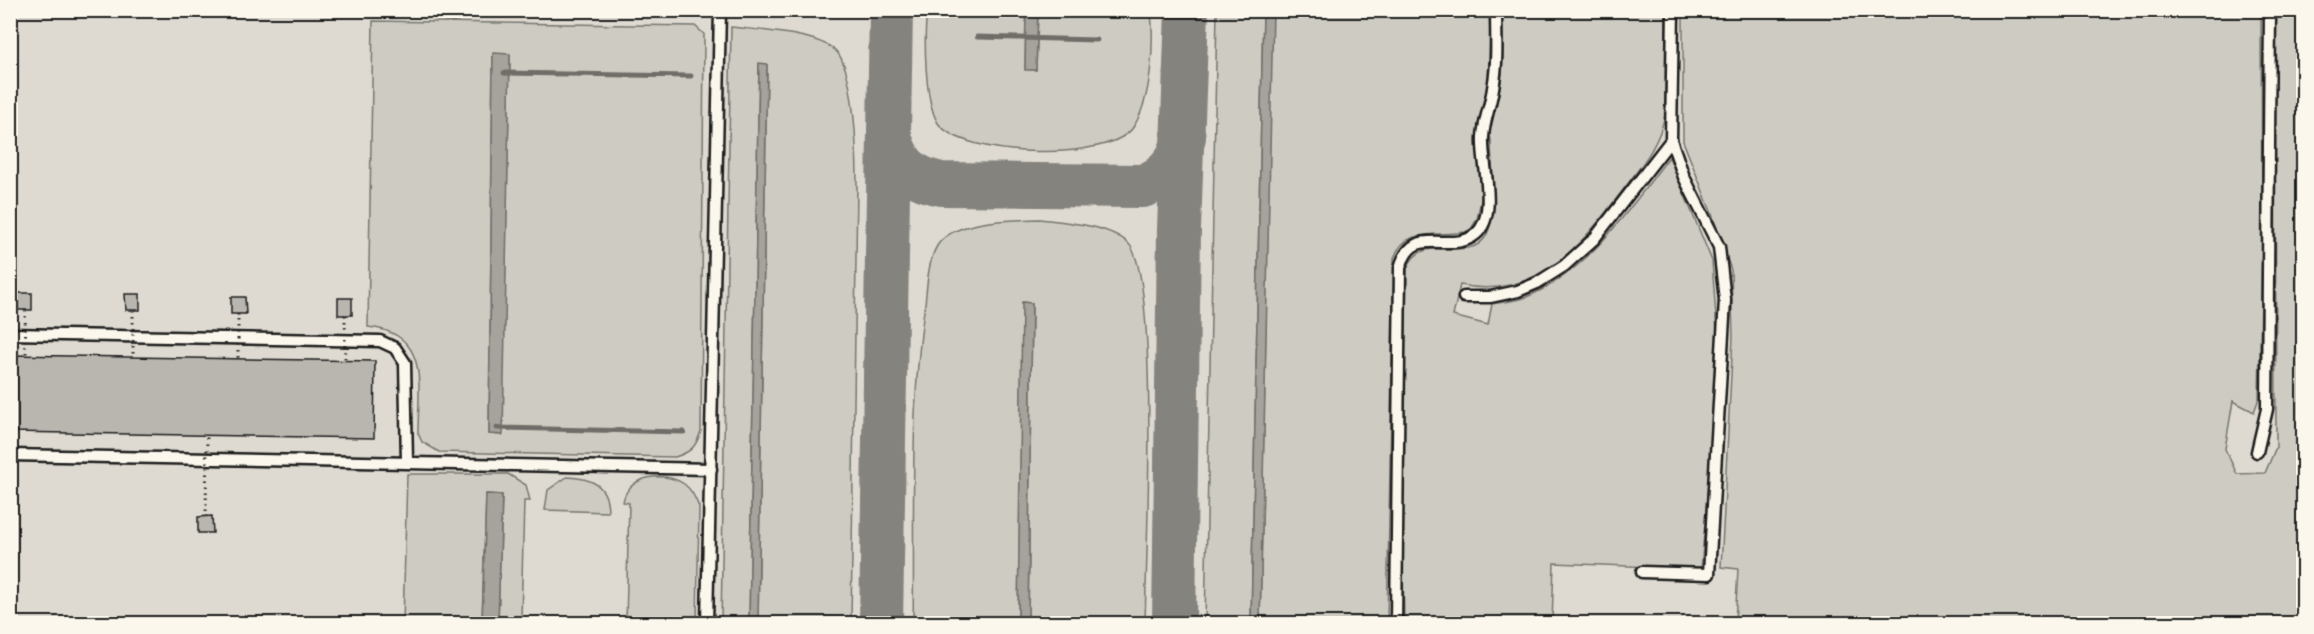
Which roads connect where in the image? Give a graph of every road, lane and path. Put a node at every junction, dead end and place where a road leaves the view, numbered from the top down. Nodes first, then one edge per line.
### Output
1 (720, 10) edge
2 (1496, 10) edge
3 (1673, 10) edge
4 (2270, 10) edge
5 (1671, 140) junction
6 (1464, 297) dead end
7 (25, 310) dead end
8 (133, 310) dead end
9 (238, 314) dead end
10 (345, 315) dead end
11 (10, 334) edge
12 (26, 355) dead end
13 (133, 356) dead end
14 (238, 359) dead end
15 (345, 360) dead end
16 (207, 437) dead end
17 (2257, 452) dead end
18 (10, 455) edge
19 (407, 462) junction
20 (711, 469) junction
21 (206, 517) dead end
22 (1642, 572) dead end
23 (707, 624) edge
24 (1396, 624) edge

1 - 20 lane
2 - 24 lane
3 - 5 lane
4 - 17 lane
5 - 6 lane
5 - 22 lane
7 - 12 path, bridge
8 - 13 path, bridge
9 - 14 path, bridge
10 - 15 path, bridge
11 - 19 lane
16 - 21 path, bridge
18 - 19 lane
19 - 20 lane
20 - 23 lane

